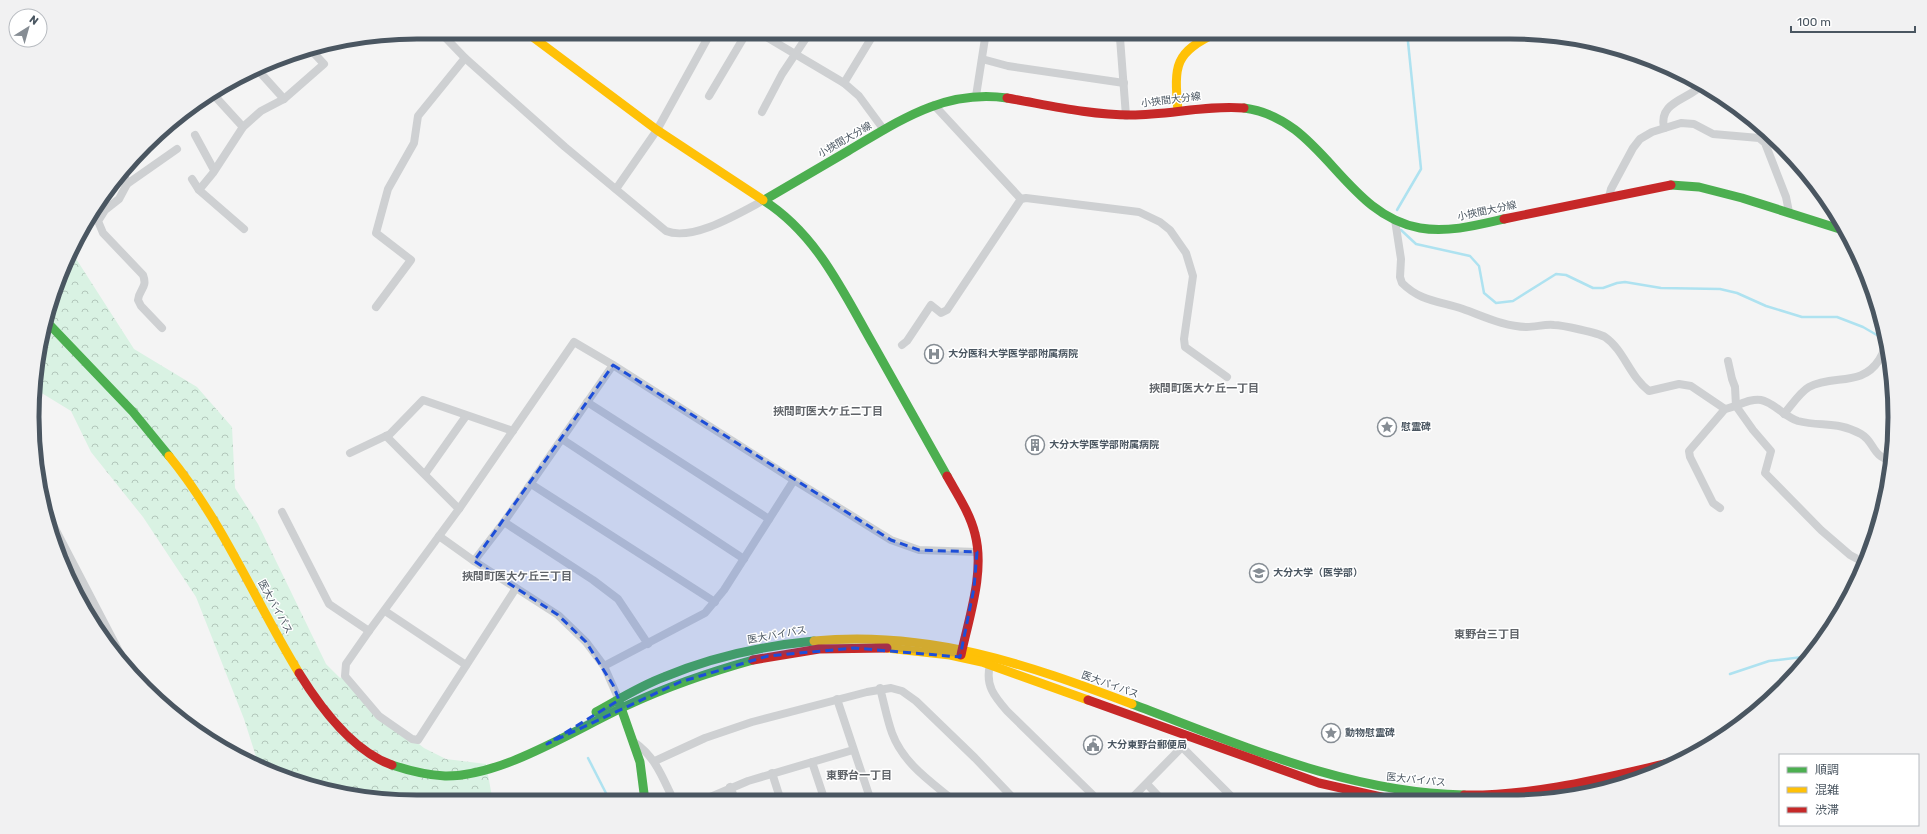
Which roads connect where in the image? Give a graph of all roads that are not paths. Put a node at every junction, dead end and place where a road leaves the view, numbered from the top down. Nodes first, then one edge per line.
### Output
1 (448, 39) edge
2 (535, 39) edge
3 (706, 39) edge
4 (743, 39) edge
5 (770, 39) edge
6 (806, 39) edge
7 (871, 39) edge
8 (984, 39) edge
9 (1120, 39) edge
10 (1204, 39) edge
11 (314, 53) edge
12 (796, 55) junction
13 (465, 58) junction
14 (982, 59) junction
15 (261, 73) edge
16 (844, 83) junction
17 (1124, 83) junction
18 (1697, 89) edge
19 (709, 96) dead end
20 (976, 96) junction
21 (216, 97) edge
22 (284, 99) junction
23 (934, 106) junction
24 (1178, 111) junction
25 (762, 112) dead end
26 (1126, 116) junction
27 (243, 127) junction
28 (1664, 128) junction
29 (657, 130) junction
30 (884, 130) junction
31 (194, 135) dead end
32 (177, 149) dead end
33 (214, 170) junction
34 (125, 178) edge
35 (192, 179) dead end
36 (127, 184) junction
37 (199, 190) junction
38 (616, 190) junction
39 (1609, 197) junction
40 (766, 199) junction
41 (1021, 199) junction
42 (1789, 212) junction
43 (1395, 220) junction
44 (1837, 228) edge
45 (244, 229) dead end
46 (376, 307) dead end
47 (50, 326) edge
48 (162, 328) dead end
49 (902, 344) dead end
50 (1883, 355) edge
51 (1728, 361) dead end
52 (613, 365) junction
53 (1227, 377) dead end
54 (587, 402) junction
55 (1736, 406) junction
56 (1725, 409) junction
57 (1784, 414) junction
58 (466, 416) junction
59 (513, 431) junction
60 (386, 436) junction
61 (562, 439) junction
62 (350, 453) dead end
63 (1885, 460) edge
64 (425, 474) junction
65 (794, 480) junction
66 (531, 484) junction
67 (1720, 508) dead end
68 (459, 509) junction
69 (282, 512) dead end
70 (769, 519) junction
71 (504, 522) junction
72 (56, 530) edge
73 (439, 536) junction
74 (977, 552) junction
75 (744, 559) junction
76 (1860, 560) edge
77 (474, 561) junction
78 (516, 588) junction
79 (715, 602) junction
80 (385, 612) junction
81 (369, 631) junction
82 (648, 644) junction
83 (116, 646) edge
84 (961, 653) junction
85 (466, 665) junction
86 (990, 665) junction
87 (604, 666) junction
88 (880, 688) junction
89 (837, 699) junction
90 (620, 704) junction
91 (634, 742) junction
92 (853, 750) junction
93 (655, 761) junction
94 (812, 762) junction
95 (1653, 767) edge
96 (772, 773) junction
97 (1147, 784) junction
98 (730, 787) junction
99 (644, 795) edge
100 (671, 795) edge
101 (713, 795) edge
102 (733, 795) edge
103 (779, 795) edge
104 (823, 795) edge
105 (869, 795) edge
106 (947, 795) edge
107 (1010, 795) edge
108 (1093, 795) edge
109 (1135, 795) edge
110 (1157, 795) edge
111 (1230, 795) edge
112 (1369, 795) edge
113 (1455, 795) edge
114 (1455, 795) edge

1 - 13 street
2 - 29 main road
3 - 29 street
4 - 19 street
5 - 12 street
6 - 12 street
7 - 16 street
8 - 14 street
9 - 17 street
10 - 24 main road
11 - 22 street
12 - 16 street
12 - 25 street
13 - 38 street
13 - 46 street
14 - 17 street
14 - 20 street
15 - 22 street
16 - 30 street
17 - 26 street
18 - 28 street
20 - 23 main road, 小挾間大分線
20 - 26 main road, 小挾間大分線
21 - 27 street
22 - 27 street
23 - 30 main road, 小挾間大分線
23 - 41 street
24 - 26 main road, 小挾間大分線
24 - 43 main road, 小挾間大分線
27 - 33 street
28 - 39 street
28 - 42 street
29 - 38 street
29 - 40 main road
30 - 40 main road, 小挾間大分線
31 - 33 street
32 - 36 street
33 - 37 street
34 - 36 street
35 - 37 street
36 - 48 street
37 - 45 street
38 - 40 street
39 - 42 main road, 小挾間大分線
39 - 43 main road, 小挾間大分線
40 - 74 main road
41 - 49 street
41 - 53 street
42 - 44 main road, 小挾間大分線
43 - 56 street
47 - 90 main road, 医大バイパス
50 - 57 street
51 - 55 street
52 - 54 street
52 - 59 street
52 - 65 street
54 - 61 street
54 - 70 street
55 - 56 street
55 - 57 street
55 - 76 street
56 - 67 street
57 - 63 street
58 - 59 street
58 - 60 street
58 - 64 street
59 - 68 street
60 - 62 street
60 - 64 street
61 - 66 street
61 - 75 street
64 - 68 street
65 - 70 street
65 - 74 street
66 - 71 street
66 - 79 street
68 - 73 street
69 - 81 street
70 - 75 street
71 - 77 street
71 - 82 street
72 - 83 street
73 - 77 street
73 - 80 street
74 - 84 main road
75 - 79 street
77 - 78 street
78 - 85 street
78 - 87 street
79 - 82 street
80 - 81 street
80 - 85 street
81 - 85 street
82 - 87 street
84 - 86 main road, 医大バイパス
84 - 90 main road, 医大バイパス
84 - 113 main road, 医大バイパス
86 - 108 street
86 - 112 main road, 医大バイパス
87 - 90 street
88 - 89 street
88 - 106 street
88 - 107 street
89 - 92 street
89 - 93 street
90 - 91 main road
91 - 93 street
91 - 99 main road
92 - 94 street
92 - 105 street
93 - 100 street
94 - 96 street
94 - 104 street
95 - 114 main road, 医大バイパス
96 - 98 street
96 - 103 street
97 - 109 street
97 - 110 street
97 - 111 street
98 - 101 street
98 - 102 street

